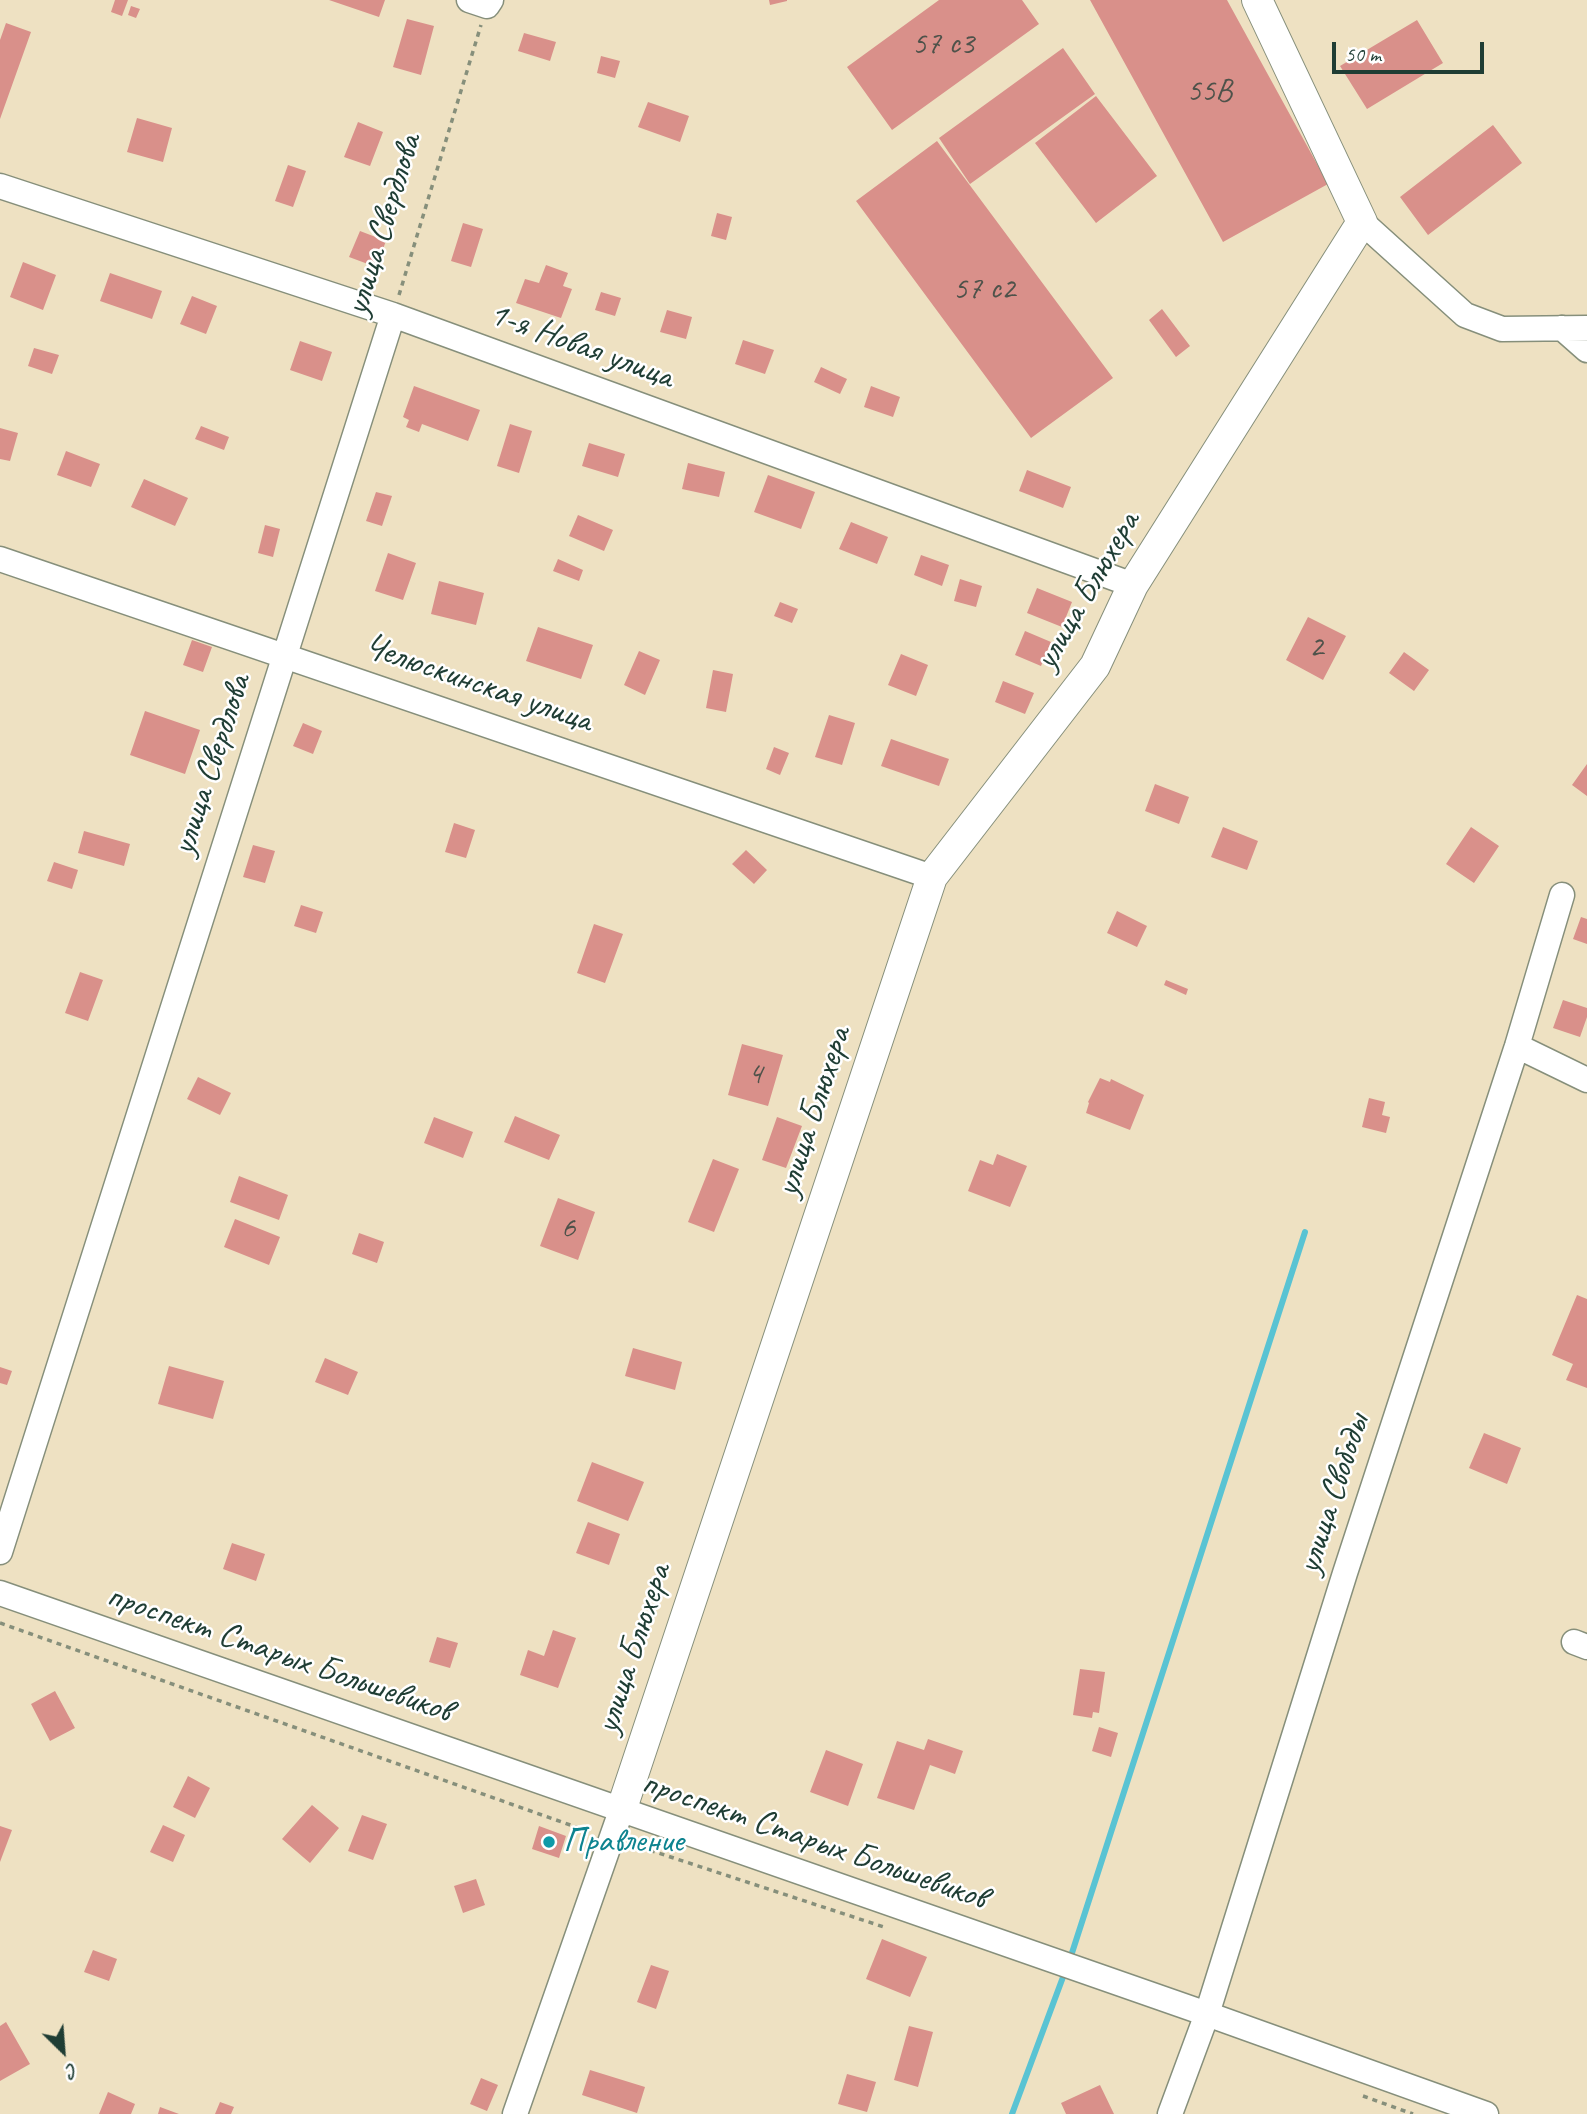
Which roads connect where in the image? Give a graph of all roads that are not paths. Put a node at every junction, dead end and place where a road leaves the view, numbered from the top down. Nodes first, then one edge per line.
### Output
1 (1257, 0) edge
2 (0, 186) edge
3 (1362, 222) junction
4 (393, 315) junction
5 (1562, 328) junction
6 (1587, 328) edge
7 (1587, 350) edge
8 (0, 559) edge
9 (1133, 585) junction
10 (284, 654) junction
11 (932, 877) junction
12 (1562, 895) dead end
13 (1517, 1046) junction
14 (1587, 1080) edge
15 (0, 1552) edge
16 (0, 1593) edge
17 (621, 1811) junction
18 (1207, 2014) junction
19 (515, 2114) edge
20 (1170, 2114) edge
21 (1486, 2114) edge

1 - 3 street
2 - 4 street, 1-я Новая улица
3 - 5 street
3 - 9 street, улица Блюхера
4 - 9 street, 1-я Новая улица
4 - 10 street, улица Свердлова
5 - 6 street
5 - 7 street
8 - 10 street, Челюскинская улица
9 - 11 street, улица Блюхера
10 - 11 street, Челюскинская улица
10 - 15 street, улица Свердлова
11 - 17 street, улица Блюхера
12 - 13 street, улица Свободы
13 - 14 street
13 - 18 street, улица Свободы
16 - 17 street, проспект Старых Большевиков
17 - 18 street, проспект Старых Большевиков
17 - 19 street, улица Блюхера
18 - 20 street, улица Свободы
18 - 21 street, проспект Старых Большевиков

